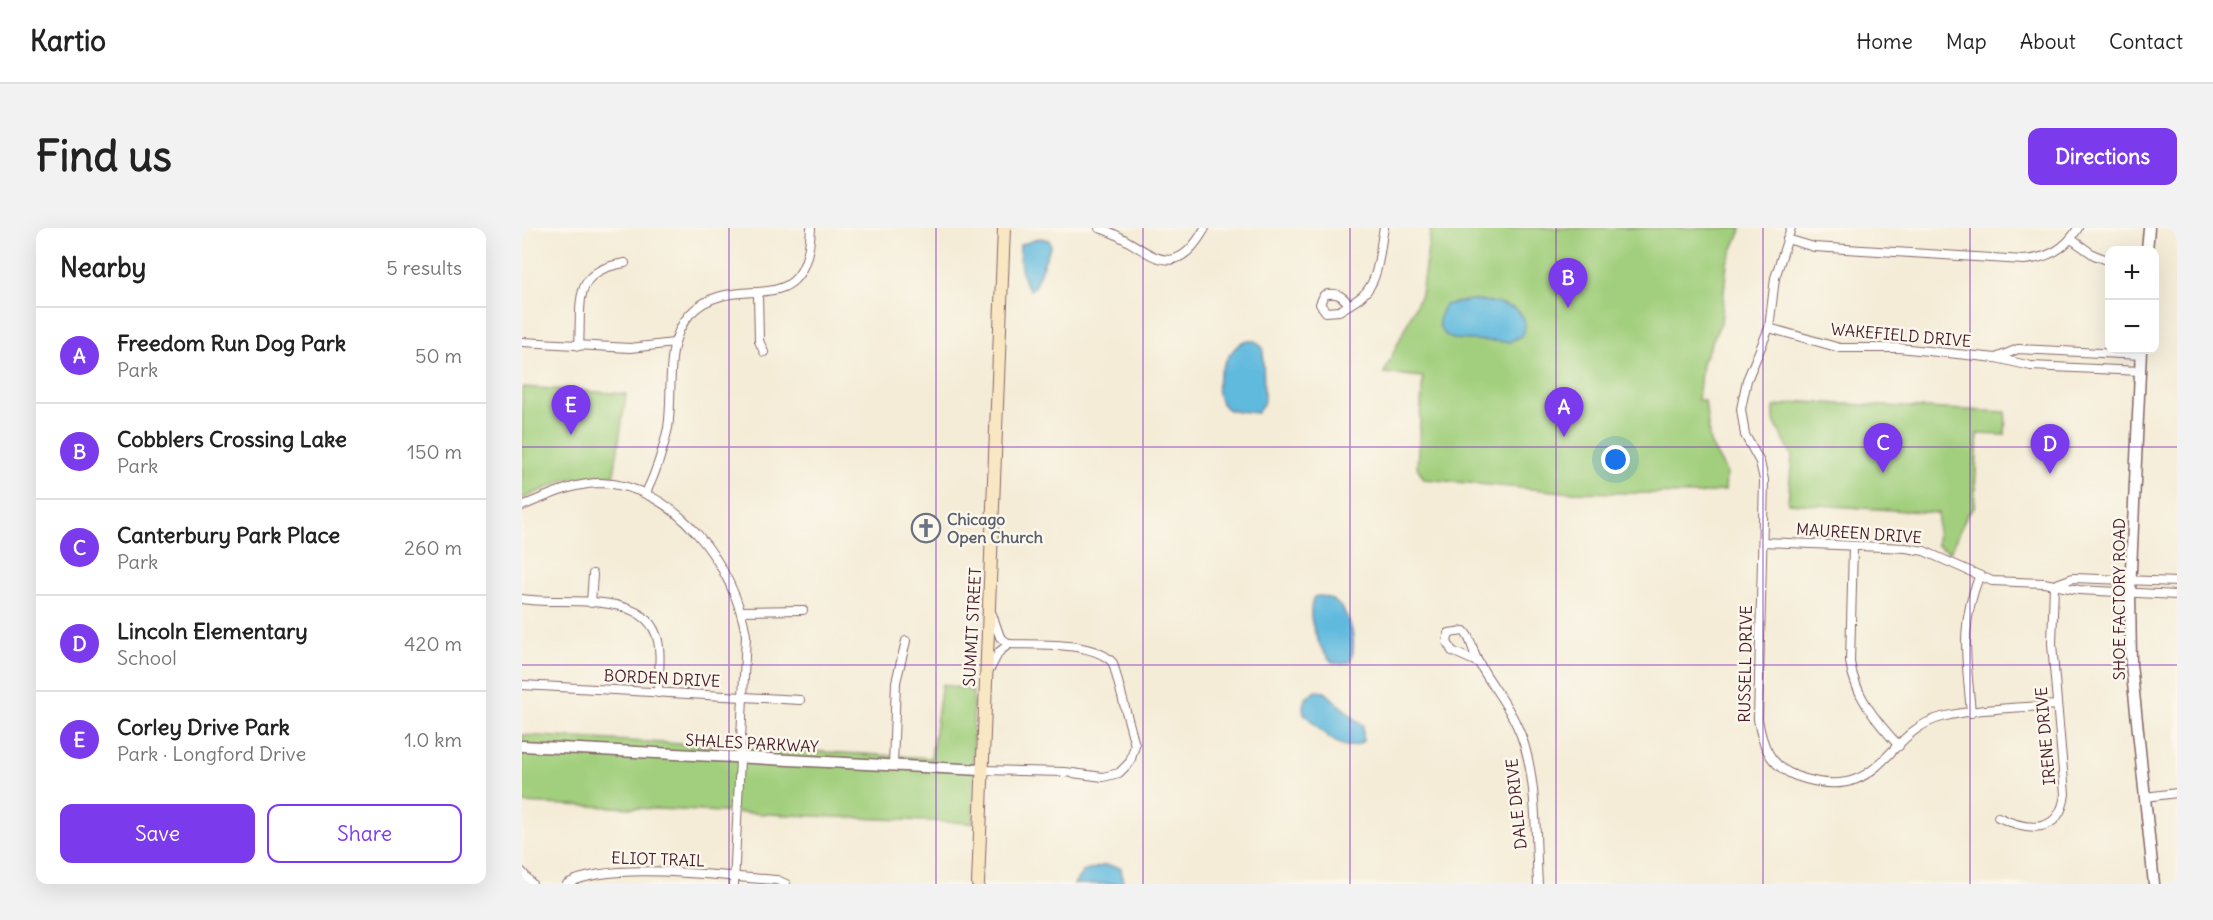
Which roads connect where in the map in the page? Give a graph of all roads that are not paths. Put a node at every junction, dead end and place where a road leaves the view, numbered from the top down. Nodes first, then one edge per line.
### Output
1 (811, 228) edge
2 (1004, 228) edge
3 (1099, 228) edge
4 (1206, 228) edge
5 (1384, 228) edge
6 (1791, 228) edge
7 (2078, 228) edge
8 (2149, 228) edge
9 (1787, 239) junction
10 (2072, 239) junction
11 (2148, 246) edge
12 (2105, 259) edge
13 (625, 263) dead end
14 (758, 294) junction
15 (1347, 302) dead end
16 (1769, 327) junction
17 (522, 342) edge
18 (674, 343) junction
19 (579, 345) junction
20 (2105, 351) edge
21 (764, 352) dead end
22 (2141, 354) edge
23 (1996, 358) junction
24 (2140, 371) junction
25 (646, 494) junction
26 (522, 506) edge
27 (1763, 542) junction
28 (1853, 546) junction
29 (593, 574) dead end
30 (1979, 577) junction
31 (2131, 580) junction
32 (2177, 582) edge
33 (2054, 585) junction
34 (2130, 592) junction
35 (991, 595) junction
36 (2177, 595) edge
37 (522, 600) edge
38 (591, 603) junction
39 (742, 610) junction
40 (803, 610) dead end
41 (906, 641) dead end
42 (1009, 644) junction
43 (1477, 662) dead end
44 (986, 681) junction
45 (522, 685) edge
46 (658, 693) junction
47 (744, 698) junction
48 (800, 700) dead end
49 (2056, 705) junction
50 (1971, 713) junction
51 (522, 746) edge
52 (1899, 746) junction
53 (740, 758) junction
54 (893, 765) junction
55 (981, 770) junction
56 (2177, 793) edge
57 (2145, 797) junction
58 (1998, 817) dead end
59 (522, 872) edge
60 (734, 881) edge
61 (532, 884) edge
62 (567, 884) edge
63 (786, 884) edge
64 (978, 884) edge
65 (1538, 884) edge
66 (2154, 884) edge

1 - 14 street
2 - 35 main road, SUMMIT STREET
3 - 4 street
5 - 15 street
6 - 9 street, RUSSELL DRIVE
7 - 10 street
8 - 11 street
9 - 10 street
9 - 16 street, RUSSELL DRIVE
10 - 12 street
13 - 19 street
14 - 18 street
14 - 21 street
16 - 23 street, WAKEFIELD DRIVE
16 - 27 street, RUSSELL DRIVE
17 - 19 street
18 - 19 street
18 - 25 street
20 - 23 street, WAKEFIELD DRIVE
22 - 24 street, SHOE FACTORY ROAD
23 - 24 street, WAKEFIELD DRIVE
24 - 31 street, SHOE FACTORY ROAD
25 - 26 street
25 - 39 street
27 - 28 street, MAUREEN DRIVE
27 - 52 street, RUSSELL DRIVE
28 - 30 street, MAUREEN DRIVE
28 - 52 street
29 - 38 street
30 - 33 street, MAUREEN DRIVE
30 - 50 street
31 - 32 street, MAUREEN DRIVE
31 - 33 street, MAUREEN DRIVE
31 - 34 street, SHOE FACTORY ROAD
33 - 34 street, MAUREEN DRIVE
33 - 49 street, IRENE DRIVE
34 - 36 street, MAUREEN DRIVE
34 - 57 street, SHOE FACTORY ROAD
35 - 42 street
35 - 44 main road, SUMMIT STREET
37 - 38 street
38 - 46 street
39 - 40 street
39 - 47 street
41 - 54 street
42 - 44 street
42 - 55 street
43 - 65 street, DALE DRIVE
44 - 55 main road, SUMMIT STREET
45 - 46 street, BORDEN DRIVE
46 - 47 street, BORDEN DRIVE
47 - 48 street, BORDEN DRIVE
47 - 53 street
49 - 50 street, RUSSELL DRIVE
49 - 58 street, IRENE DRIVE
50 - 52 street, RUSSELL DRIVE
51 - 53 street, SHALES PARKWAY
53 - 54 street, SHALES PARKWAY
53 - 60 street
54 - 55 street, SHALES PARKWAY
55 - 64 main road, SUMMIT STREET
56 - 57 street
57 - 66 street, SHOE FACTORY ROAD
59 - 61 street
60 - 62 street, ELIOT TRAIL
60 - 63 street, ELIOT TRAIL

